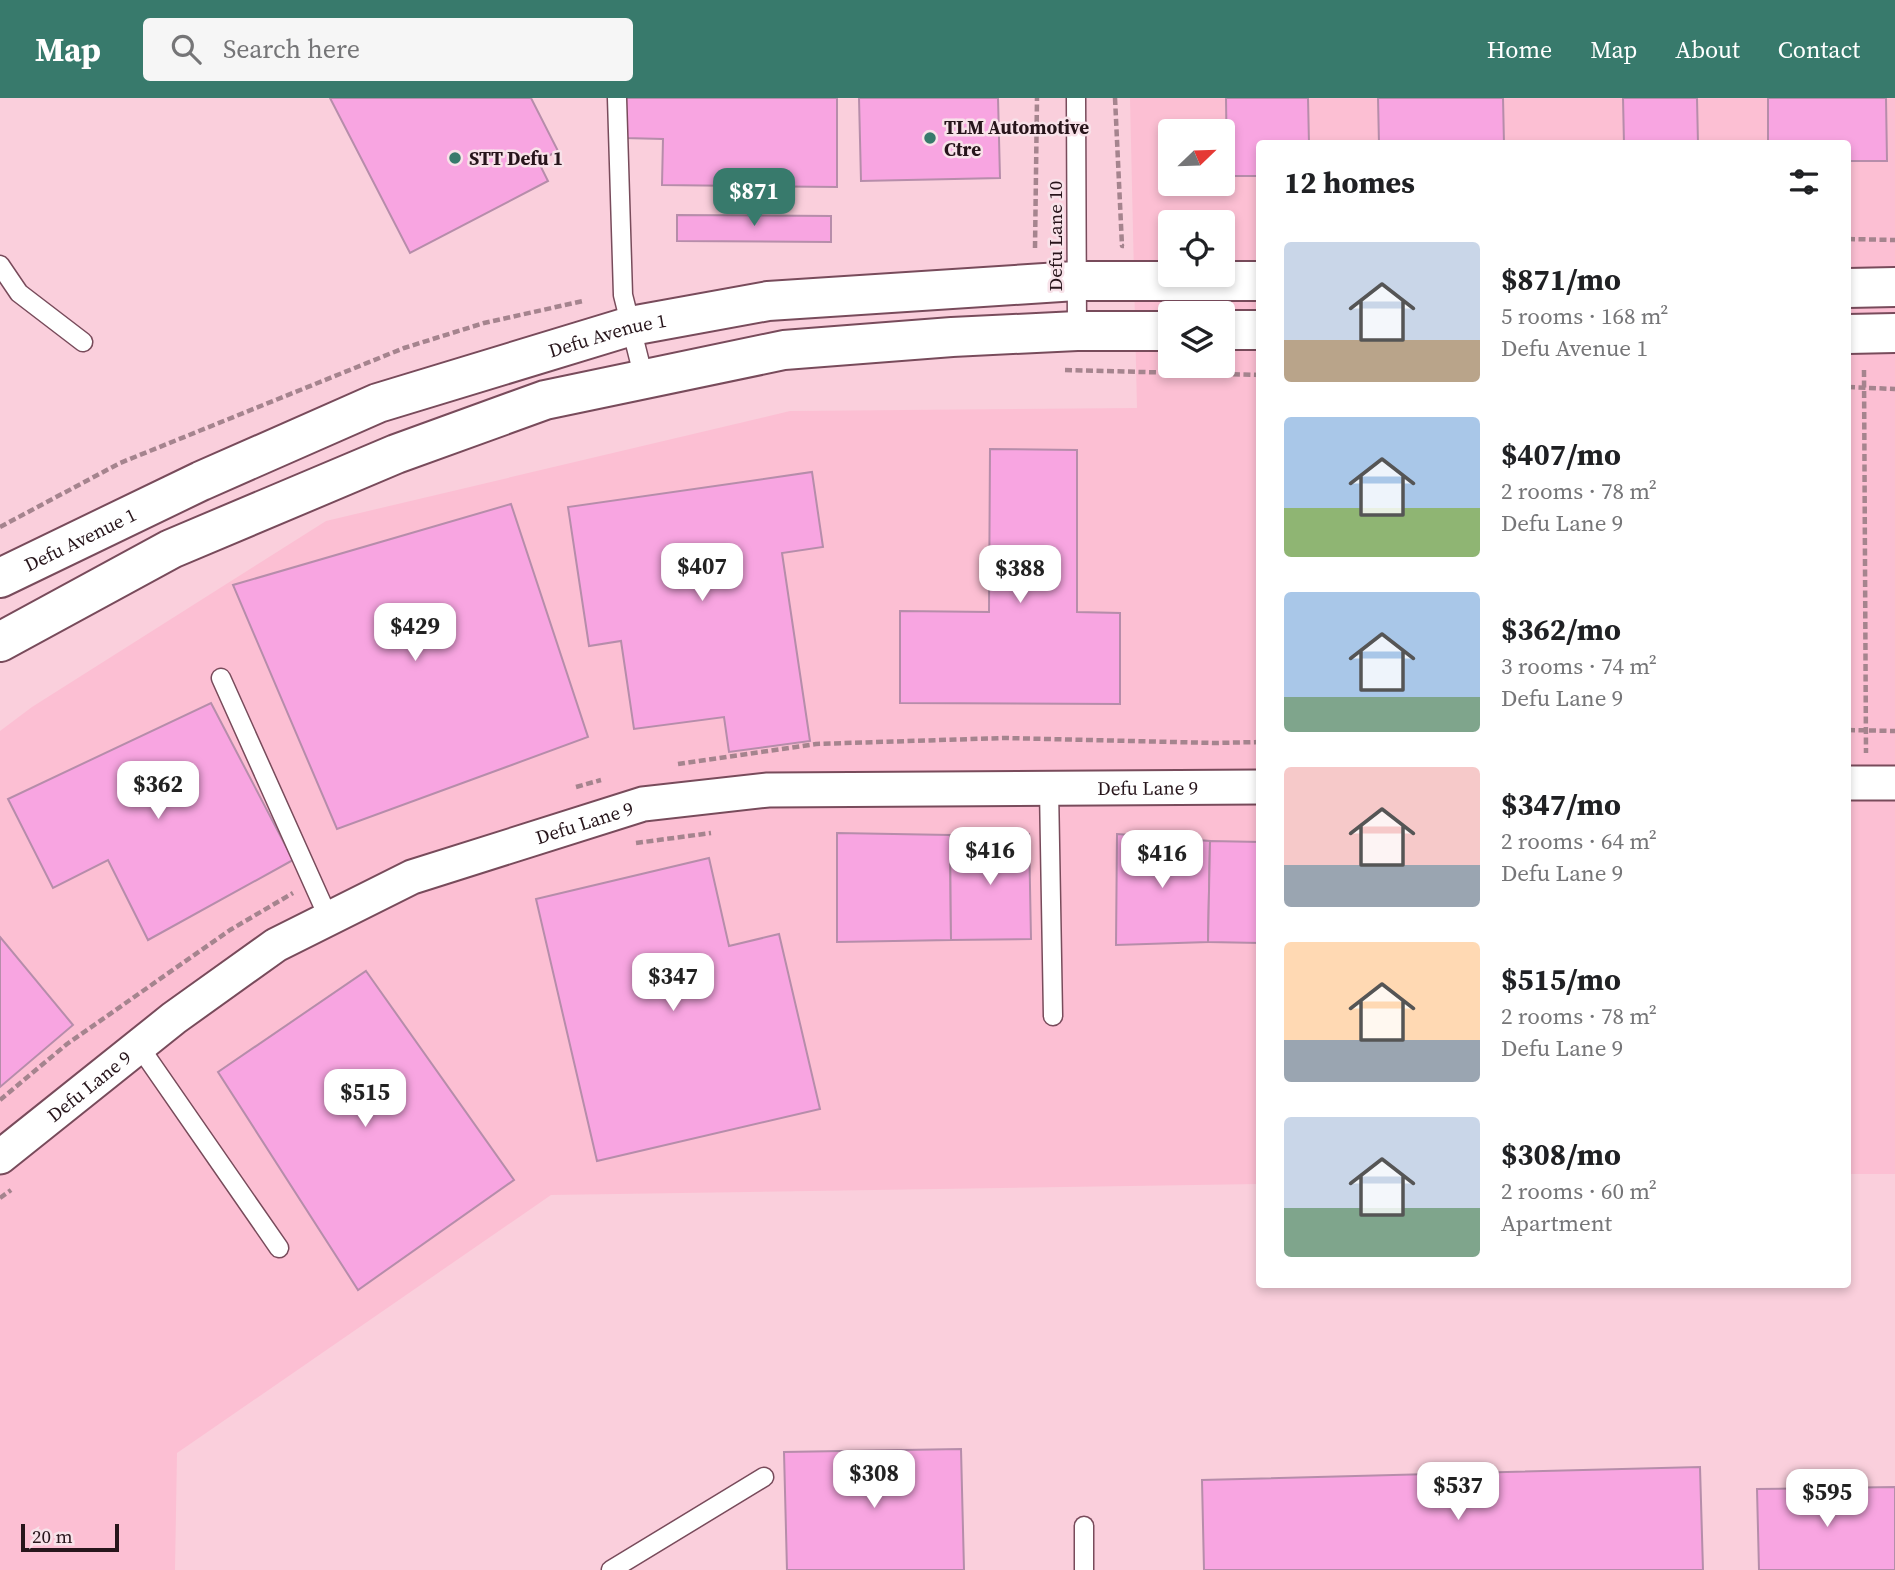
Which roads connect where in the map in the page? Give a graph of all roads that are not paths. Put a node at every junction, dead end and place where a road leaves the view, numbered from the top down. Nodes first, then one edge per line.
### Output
1 (617, 98) edge
2 (1076, 98) edge
3 (0, 265) edge
4 (1076, 281) junction
5 (1256, 281) edge
6 (1895, 287) edge
7 (1851, 288) edge
8 (631, 326) junction
9 (1235, 330) edge
10 (1256, 330) edge
11 (1077, 331) junction
12 (1158, 331) edge
13 (83, 342) dead end
14 (644, 379) junction
15 (0, 578) edge
16 (0, 642) edge
17 (222, 678) dead end
18 (1256, 787) edge
19 (1049, 788) junction
20 (328, 919) junction
21 (1053, 1016) dead end
22 (139, 1046) junction
23 (10, 1170) edge
24 (279, 1248) dead end
25 (764, 1477) dead end
26 (1084, 1526) dead end
27 (611, 1570) edge
28 (1084, 1570) edge

1 - 8 lane
2 - 4 lane, Defu Lane 10
3 - 13 lane
4 - 5 main road, Defu Avenue 1
4 - 8 main road, Defu Avenue 1
4 - 11 lane, Defu Lane 10
6 - 7 main road
8 - 14 lane
8 - 15 main road, Defu Avenue 1
9 - 10 main road
11 - 12 main road
11 - 14 main road
14 - 16 main road
17 - 20 lane
18 - 19 street, Defu Lane 9
19 - 20 street, Defu Lane 9
19 - 21 lane
20 - 22 street, Defu Lane 9
22 - 23 street, Defu Lane 9
22 - 24 lane
25 - 27 lane
26 - 28 lane

